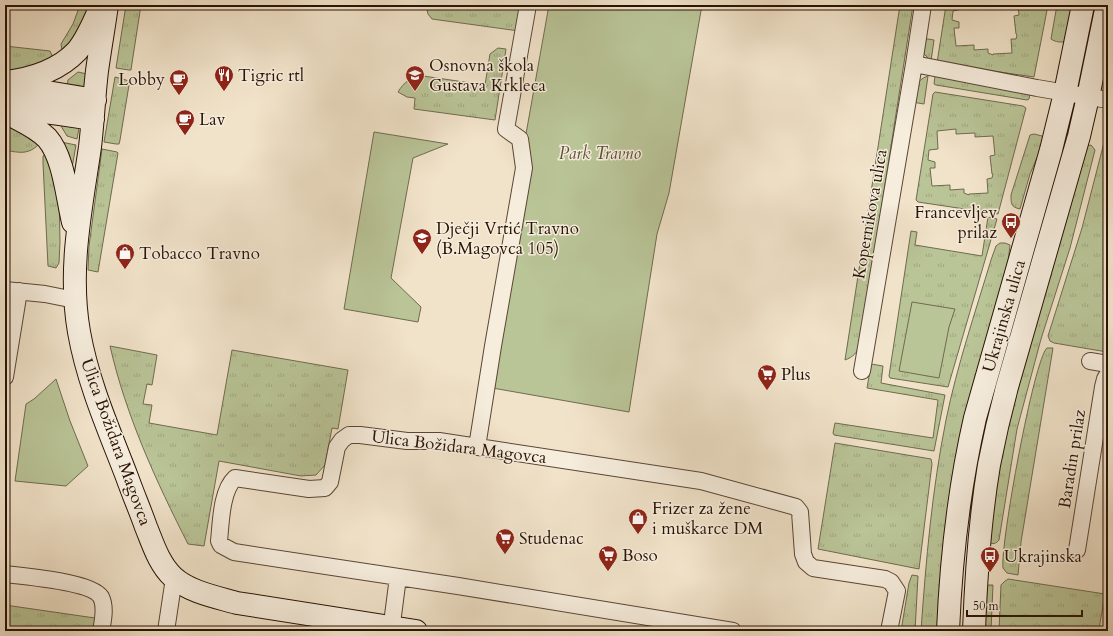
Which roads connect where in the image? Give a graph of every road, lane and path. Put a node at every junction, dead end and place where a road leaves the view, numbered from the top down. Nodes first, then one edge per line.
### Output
1 (102, 5) edge
2 (108, 5) edge
3 (528, 5) edge
4 (923, 5) edge
5 (1083, 5) edge
6 (1107, 5) edge
7 (914, 64) junction
8 (5, 82) edge
9 (5, 85) edge
10 (1065, 94) junction
11 (1098, 98) edge
12 (5, 107) edge
13 (94, 110) junction
14 (5, 112) edge
15 (76, 236) junction
16 (12, 290) edge
17 (75, 300) junction
18 (1090, 361) dead end
19 (1108, 364) edge
20 (862, 371) dead end
21 (1108, 374) edge
22 (5, 377) edge
23 (477, 447) junction
24 (1077, 550) dead end
25 (5, 574) edge
26 (398, 577) junction
27 (174, 578) junction
28 (392, 629) edge
29 (703, 629) edge
30 (101, 631) edge
31 (166, 631) edge
32 (416, 631) edge
33 (733, 631) edge
34 (889, 631) edge
35 (948, 631) edge
36 (974, 631) edge

1 - 8 street
2 - 13 street, Ulica Božidara Magovca
3 - 23 street
4 - 7 street, Kopernikova ulica
5 - 10 street, Ukrajinska ulica
6 - 11 street, Ukrajinska ulica
7 - 10 street
7 - 20 street, Kopernikova ulica
9 - 13 street
10 - 11 street
10 - 35 street, Ukrajinska ulica
11 - 36 street, Ukrajinska ulica
12 - 13 street
13 - 15 street, Ulica Božidara Magovca
14 - 15 street
15 - 17 street, Ulica Božidara Magovca
16 - 17 street
16 - 22 street
17 - 27 street, Ulica Božidara Magovca
18 - 19 street
21 - 24 street, Baradin prilaz
23 - 26 street, Ulica Božidara Magovca
23 - 34 street, Ulica Božidara Magovca
25 - 30 street
26 - 28 street
26 - 29 street, Ulica Božidara Magovca
27 - 28 street, Ulica Božidara Magovca
27 - 31 street
28 - 32 street, Ulica Božidara Magovca
29 - 33 street, Ulica Božidara Magovca

